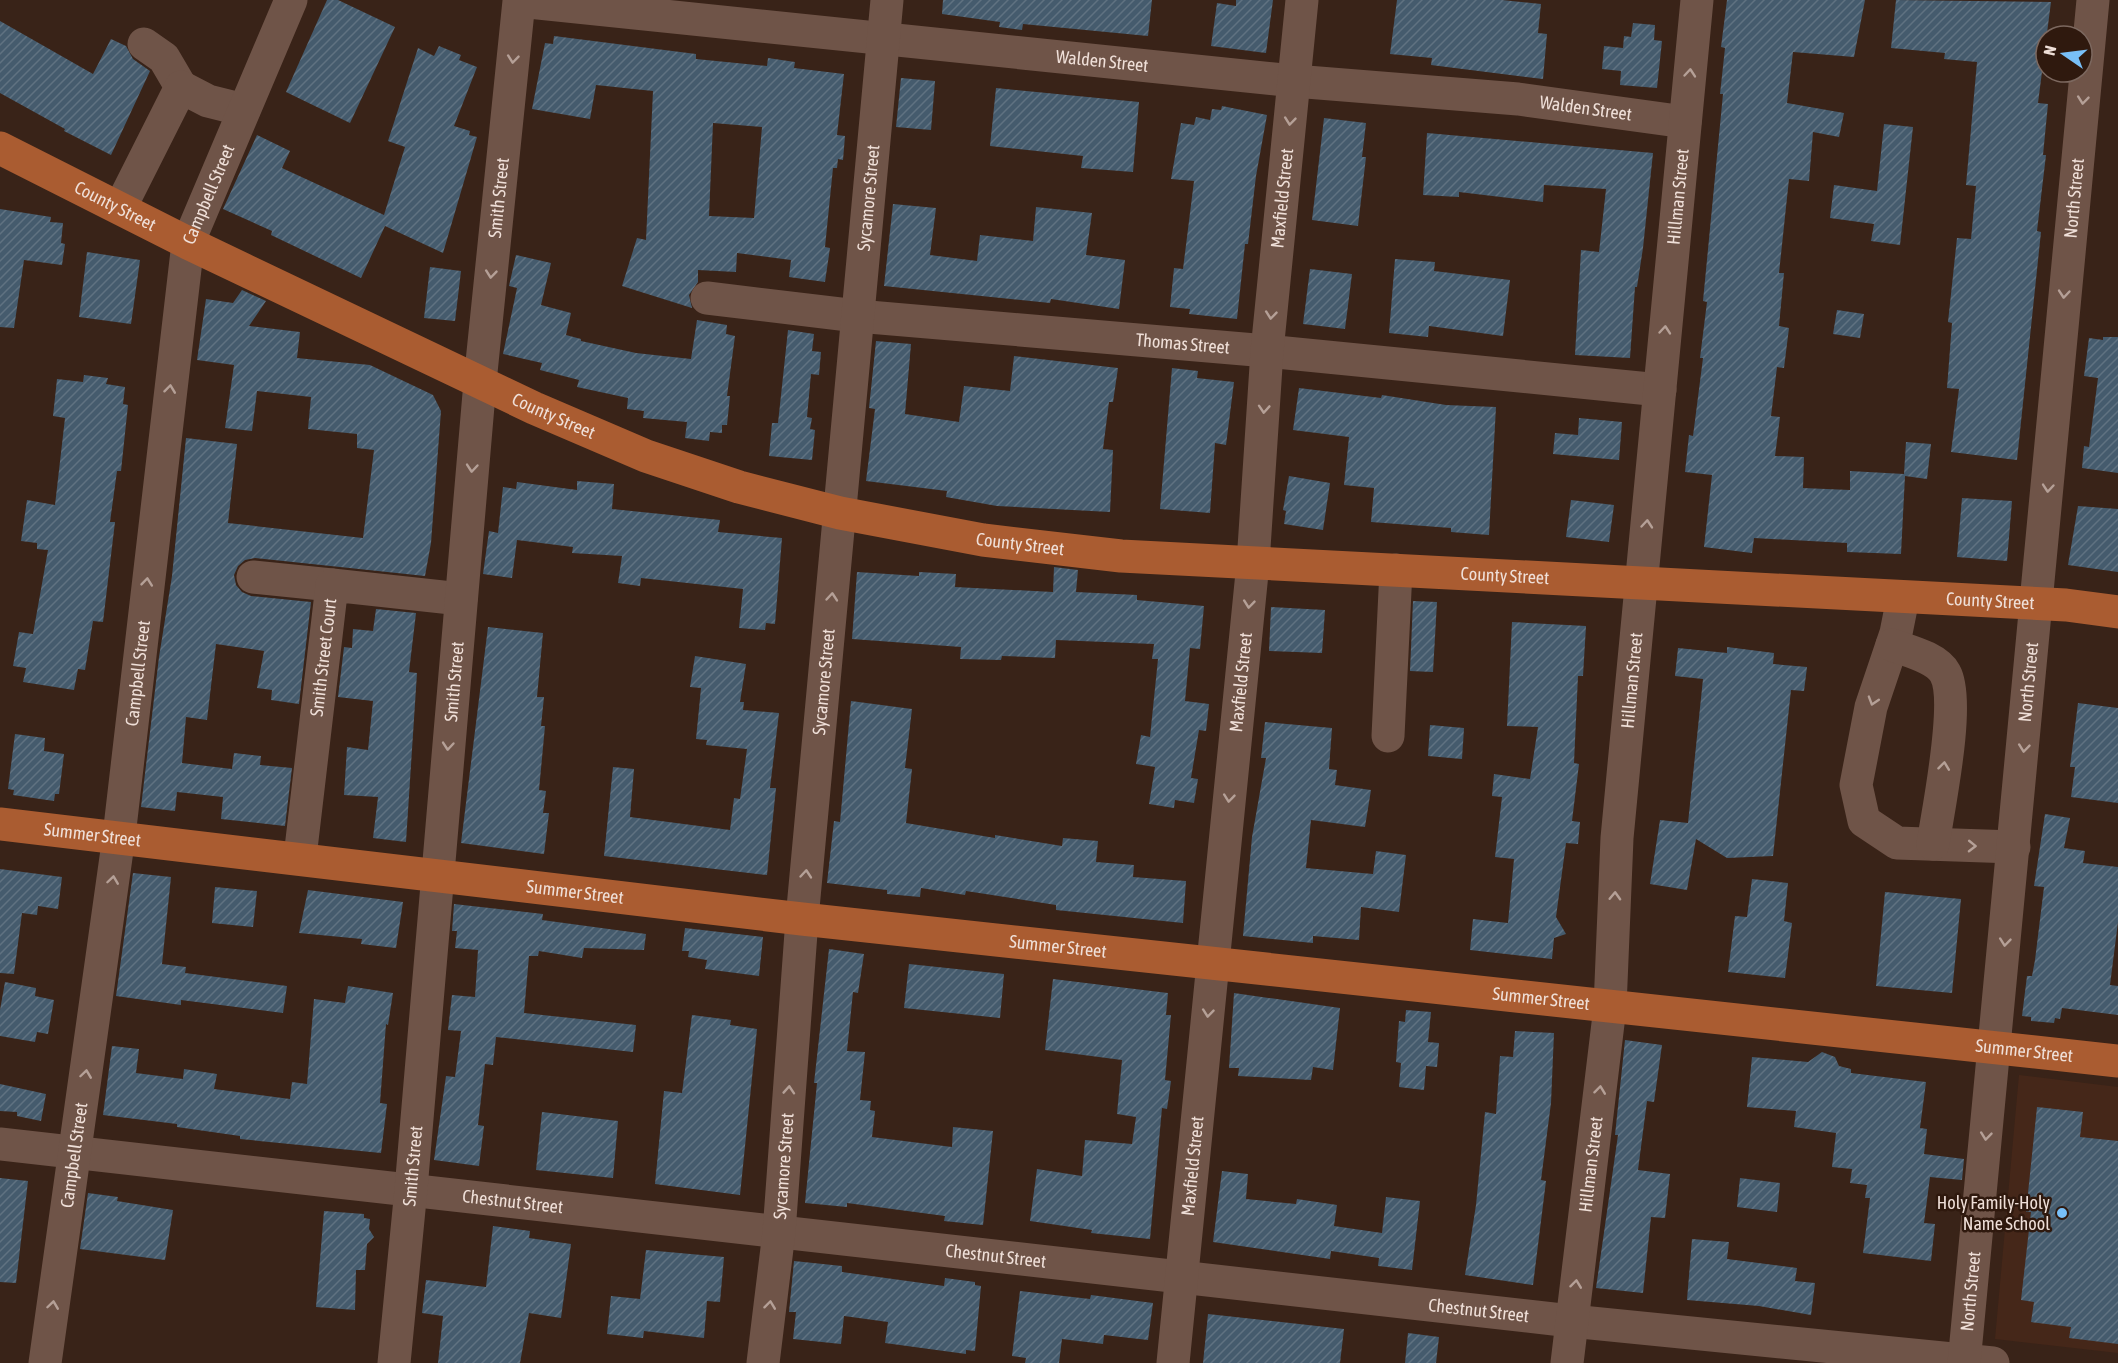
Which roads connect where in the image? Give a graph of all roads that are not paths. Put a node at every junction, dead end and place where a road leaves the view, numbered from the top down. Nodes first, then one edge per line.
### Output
1 (291, 0) edge
2 (887, 0) edge
3 (1302, 0) edge
4 (1697, 0) edge
5 (2093, 0) edge
6 (519, 1) edge
7 (884, 39) junction
8 (144, 44) dead end
9 (1294, 81) junction
10 (181, 87) junction
11 (244, 110) junction
12 (1685, 122) junction
13 (0, 148) edge
14 (120, 208) junction
15 (188, 243) junction
16 (707, 298) dead end
17 (857, 316) junction
18 (1268, 351) junction
19 (480, 382) junction
20 (1660, 390) junction
21 (840, 513) junction
22 (1253, 563) junction
23 (1396, 570) junction
24 (253, 577) dead end
25 (1641, 582) junction
26 (332, 585) junction
27 (1903, 598) junction
28 (461, 599) junction
29 (2038, 606) junction
30 (2118, 612) edge
31 (1892, 645) junction
32 (1388, 736) dead end
33 (0, 824) edge
34 (119, 836) junction
35 (1933, 844) junction
36 (2014, 847) junction
37 (300, 858) junction
38 (437, 874) junction
39 (802, 919) junction
40 (1213, 962) junction
41 (1610, 1007) junction
42 (1995, 1047) junction
43 (2118, 1061) edge
44 (0, 1144) edge
45 (74, 1152) junction
46 (411, 1189) junction
47 (779, 1232) junction
48 (1181, 1277) junction
49 (1571, 1321) junction
50 (1974, 1362) edge
51 (45, 1363) edge
52 (394, 1363) edge
53 (764, 1363) edge
54 (1173, 1363) edge
55 (1567, 1363) edge

1 - 11 street, Campbell Street
2 - 7 street, Sycamore Street
3 - 9 street, Maxfield Street
12 -> 4 street, Hillman Street
5 -> 29 street, North Street
6 - 7 street, Walden Street
6 -> 19 street, Smith Street
7 - 9 street, Walden Street
7 - 17 street, Sycamore Street
8 - 10 street
9 - 12 street, Walden Street
9 -> 18 street, Maxfield Street
10 - 11 street
10 - 14 street
11 - 15 street, Campbell Street
20 -> 12 street, Hillman Street
13 - 14 main road, County Street
14 - 15 main road, County Street
15 - 19 main road, County Street
34 -> 15 street, Campbell Street
16 - 17 street, Thomas Street
17 - 18 street, Thomas Street
17 - 21 street, Sycamore Street
18 - 20 street, Thomas Street
18 -> 22 street, Maxfield Street
19 - 21 main road, County Street
19 -> 28 street, Smith Street
25 -> 20 street, Hillman Street
21 - 22 main road, County Street
39 -> 21 street, Sycamore Street
22 - 23 main road, County Street
22 -> 40 street, Maxfield Street
23 - 25 main road, County Street
23 - 32 street
24 - 26 street
25 - 27 main road, County Street
41 -> 25 street, Hillman Street
26 - 28 street, Smith Street Court
26 - 37 street, Smith Street Court
27 - 29 main road, County Street
27 - 31 street
28 -> 38 street, Smith Street
29 - 30 main road, County Street
29 -> 36 street, North Street
35 -> 31 street
31 -> 35 street
33 - 34 main road, Summer Street
34 - 37 main road, Summer Street
45 -> 34 street, Campbell Street
35 -> 36 street
36 -> 42 street, North Street
37 - 38 main road, Summer Street
38 - 39 main road, Summer Street
38 - 46 street, Smith Street
39 - 40 main road, Summer Street
47 -> 39 street, Sycamore Street
40 - 41 main road, Summer Street
40 -> 48 street, Maxfield Street
41 - 42 main road, Summer Street
49 -> 41 street, Hillman Street
42 - 43 main road, Summer Street
42 -> 50 street, North Street
44 - 45 street, Chestnut Street
45 - 46 street, Chestnut Street
51 -> 45 street, Campbell Street
46 - 47 street, Chestnut Street
46 - 52 street, Smith Street
47 - 48 street, Chestnut Street
53 -> 47 street, Sycamore Street
48 - 49 street, Chestnut Street
48 - 54 street, Maxfield Street
49 - 50 street, Chestnut Street
49 - 55 street, Hillman Street

